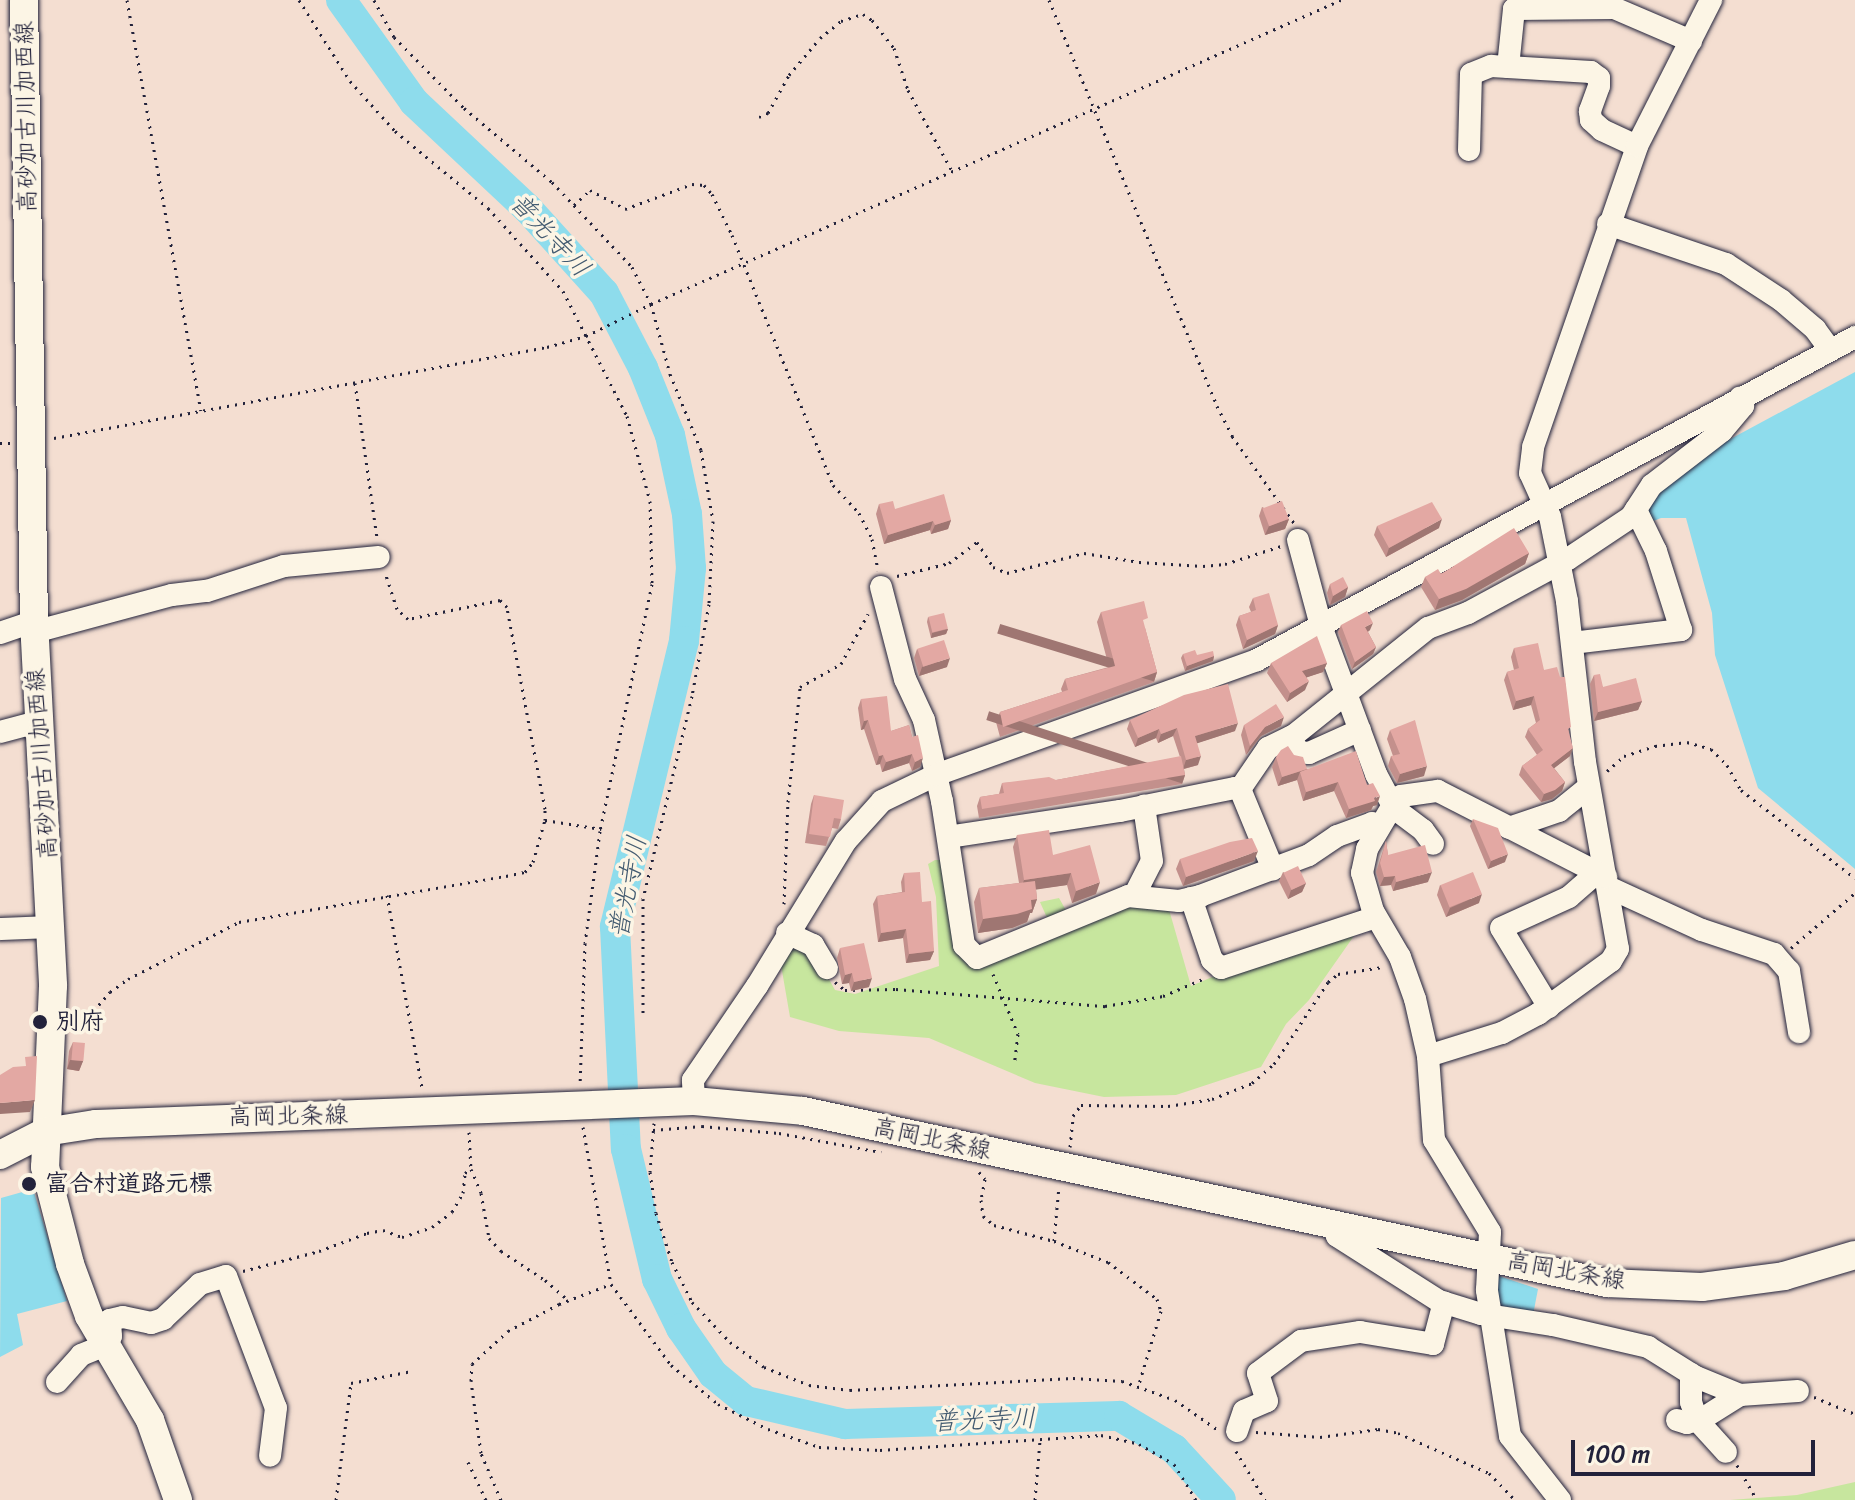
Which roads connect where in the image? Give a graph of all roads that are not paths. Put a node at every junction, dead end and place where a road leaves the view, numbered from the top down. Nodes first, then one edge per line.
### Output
1 (24, 0) edge
2 (1711, 0) edge
3 (1691, 41) junction
4 (1508, 67) junction
5 (1637, 146) junction
6 (1469, 150) dead end
7 (1608, 224) junction
8 (1855, 337) edge
9 (1830, 350) junction
10 (1740, 397) junction
11 (1544, 503) junction
12 (1636, 510) junction
13 (1298, 540) road end
14 (379, 557) road end
15 (1560, 562) junction
16 (880, 583) road end
17 (34, 626) junction
18 (1321, 626) junction
19 (0, 633) edge
20 (1572, 643) junction
21 (1346, 693) junction
22 (38, 722) junction
23 (1360, 730) junction
24 (0, 732) edge
25 (1291, 737) junction
26 (936, 775) junction
27 (1589, 787) junction
28 (1240, 789) junction
29 (1393, 805) junction
30 (1144, 806) junction
31 (1379, 826) junction
32 (1509, 828) junction
33 (948, 837) junction
34 (1433, 844) dead end
35 (1273, 869) junction
36 (1604, 879) junction
37 (1134, 896) junction
38 (1191, 898) junction
39 (1376, 917) junction
40 (52, 927) junction
41 (0, 929) edge
42 (787, 933) junction
43 (827, 968) road end
44 (1549, 1007) junction
45 (1799, 1032) dead end
46 (1428, 1056) junction
47 (694, 1101) junction
48 (45, 1132) junction
49 (2, 1150) edge
50 (1331, 1221) junction
51 (1855, 1255) edge
52 (1490, 1258) junction
53 (1444, 1302) junction
54 (1491, 1315) junction
55 (106, 1345) junction
56 (1691, 1374) junction
57 (57, 1382) dead end
58 (1798, 1391) road end
59 (1740, 1395) junction
60 (1687, 1420) junction
61 (1229, 1435) road end
62 (1726, 1452) road end
63 (270, 1456) dead end
64 (178, 1500) edge
65 (1560, 1500) edge

1 - 17 main road, 高砂加古川加西線
2 - 3 street
3 - 4 street
3 - 5 street
4 - 5 street
4 - 6 street
5 - 7 street
7 - 9 street
7 - 11 street
8 - 9 street
9 - 10 street
10 - 11 street
10 - 12 street
11 - 15 street
11 - 18 street
12 - 15 street
12 - 20 street
13 - 18 street
14 - 17 street
15 - 20 street
15 - 21 street
16 - 26 street
17 - 19 street
17 - 22 main road, 高砂加古川加西線
18 - 21 street
18 - 26 street
20 - 27 street
21 - 23 street
21 - 25 street
22 - 24 street
22 - 40 main road, 高砂加古川加西線
23 - 25 street
23 - 29 street
25 - 28 street
26 - 33 street
26 - 42 street
27 - 32 street
27 - 36 street
28 - 30 street
28 - 35 street
29 - 31 street
29 - 32 street
29 - 34 street
30 - 33 street
30 - 37 street
31 - 35 street
31 - 39 street
32 - 36 street
33 - 37 street
35 - 38 street
36 - 44 street
36 - 44 street
36 - 45 street
37 - 38 street
38 - 39 street
39 - 46 street
40 - 41 street
40 - 48 main road, 高砂加古川加西線
42 - 43 street
42 - 47 street
44 - 46 street
46 - 52 street
47 - 48 main road, 高岡北条線
47 - 50 main road, 高岡北条線
48 - 49 main road, 高岡北条線
48 - 55 main road, 高砂加古川加西線
50 - 52 main road, 高岡北条線
50 - 53 street
51 - 52 main road, 高岡北条線
52 - 54 street
53 - 54 street
53 - 61 street
54 - 56 street
54 - 65 street
55 - 57 street
55 - 63 street
55 - 64 main road, 高砂加古川加西線
56 - 59 street
56 - 60 street
58 - 59 street
59 - 60 street
60 - 62 street

